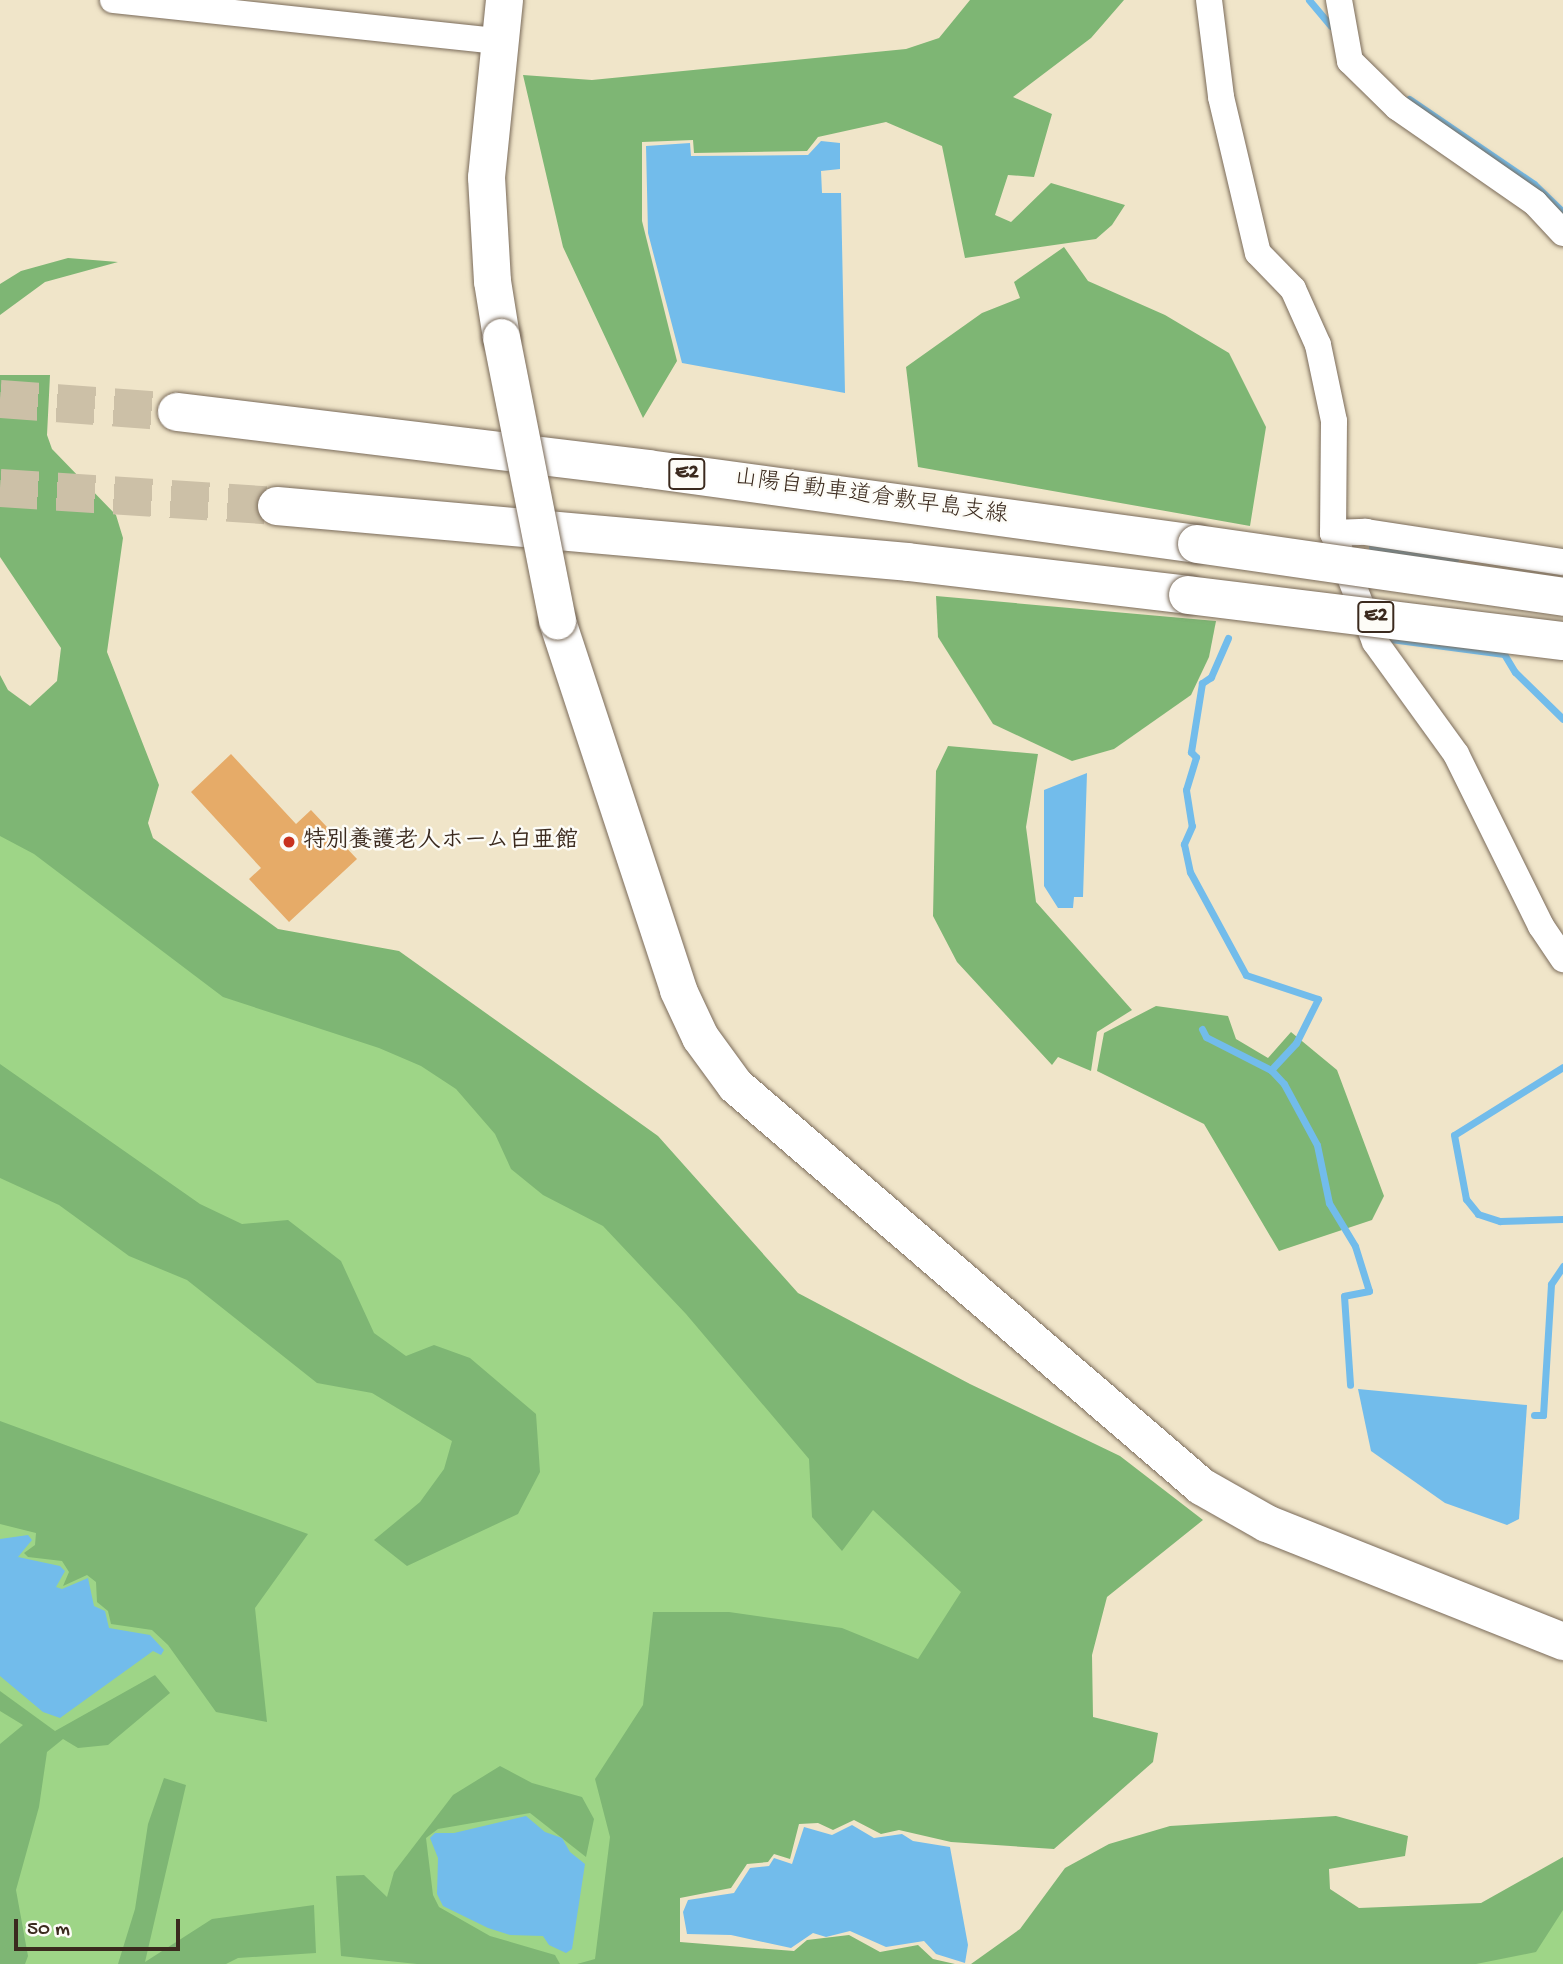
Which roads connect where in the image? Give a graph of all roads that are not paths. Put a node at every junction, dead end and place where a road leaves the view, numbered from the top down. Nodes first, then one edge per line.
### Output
1 (113, 0) edge
2 (504, 0) edge
3 (1209, 0) edge
4 (1339, 0) edge
5 (499, 41) junction
6 (1563, 233) edge
7 (177, 412) tunnel mouth
8 (277, 506) tunnel mouth
9 (1333, 533) junction
10 (1563, 562) edge
11 (1563, 597) edge
12 (1563, 641) edge
13 (1563, 959) edge
14 (1563, 1641) edge

1 - 5 street
2 - 5 street
3 - 9 street
4 - 6 street
5 - 14 street, bridge
7 - 11 highway, 山陽自動車道倉敷早島支線 / E2, bridge
8 - 12 highway, E2, bridge
9 - 10 street
9 - 13 street

